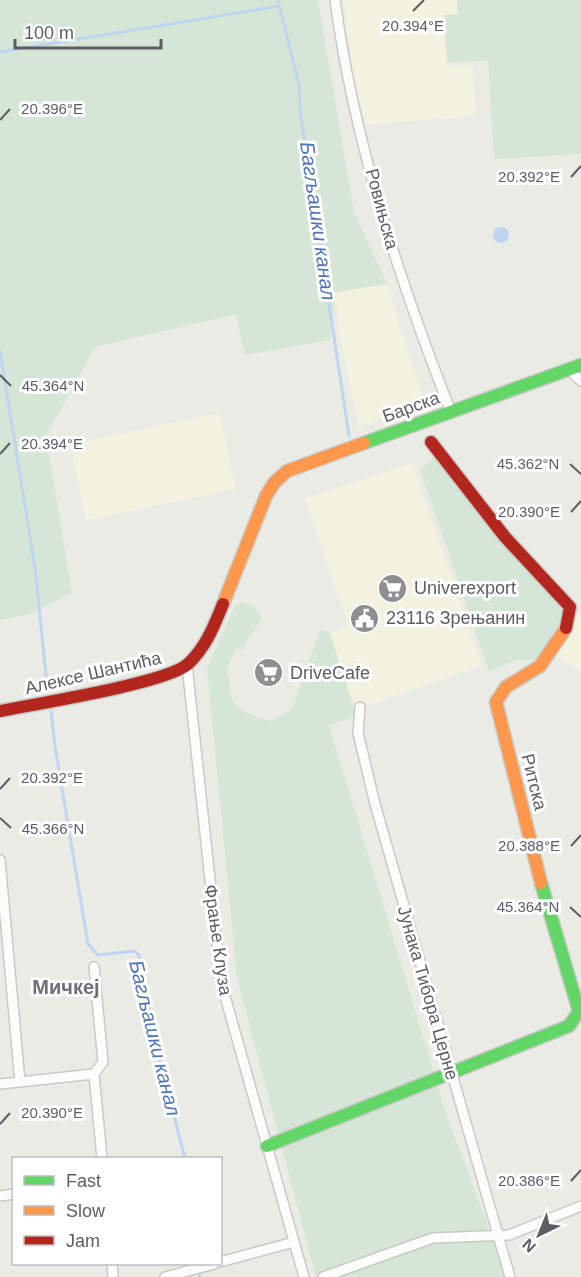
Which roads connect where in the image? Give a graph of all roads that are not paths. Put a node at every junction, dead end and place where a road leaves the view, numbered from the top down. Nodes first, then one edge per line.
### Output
1 (335, 0) edge
2 (575, 367) edge
3 (581, 381) edge
4 (451, 412) junction
5 (431, 442) dead end
6 (264, 500) joint
7 (187, 666) junction
8 (360, 707) dead end
9 (0, 711) edge
10 (0, 861) edge
11 (94, 967) dead end
12 (94, 1074) junction
13 (450, 1074) junction
14 (20, 1082) junction
15 (0, 1084) edge
16 (267, 1146) junction
17 (102, 1157) edge
18 (581, 1206) edge
19 (497, 1237) junction
20 (294, 1242) junction
21 (222, 1261) edge
22 (207, 1265) edge
23 (165, 1277) edge
24 (304, 1277) edge
25 (323, 1277) edge
26 (510, 1277) edge

1 - 4 street, Ровињска
2 - 3 street
2 - 4 street, Барска
4 - 6 street, Барска
5 - 13 street, Ритска
6 - 7 street, Алексе Шантића
7 - 9 street, Алексе Шантића
7 - 16 street, Фрање Клуза
8 - 13 street, Јунака Тибора Церне
10 - 14 street
11 - 12 street
12 - 14 street
12 - 17 street
13 - 16 street, Ритска
13 - 19 street, Јунака Тибора Церне
14 - 15 street
16 - 20 street, Фрање Клуза
18 - 19 street
19 - 25 street
19 - 26 street, Јунака Тибора Церне
20 - 21 street
20 - 24 street, Фрање Клуза
22 - 23 street

